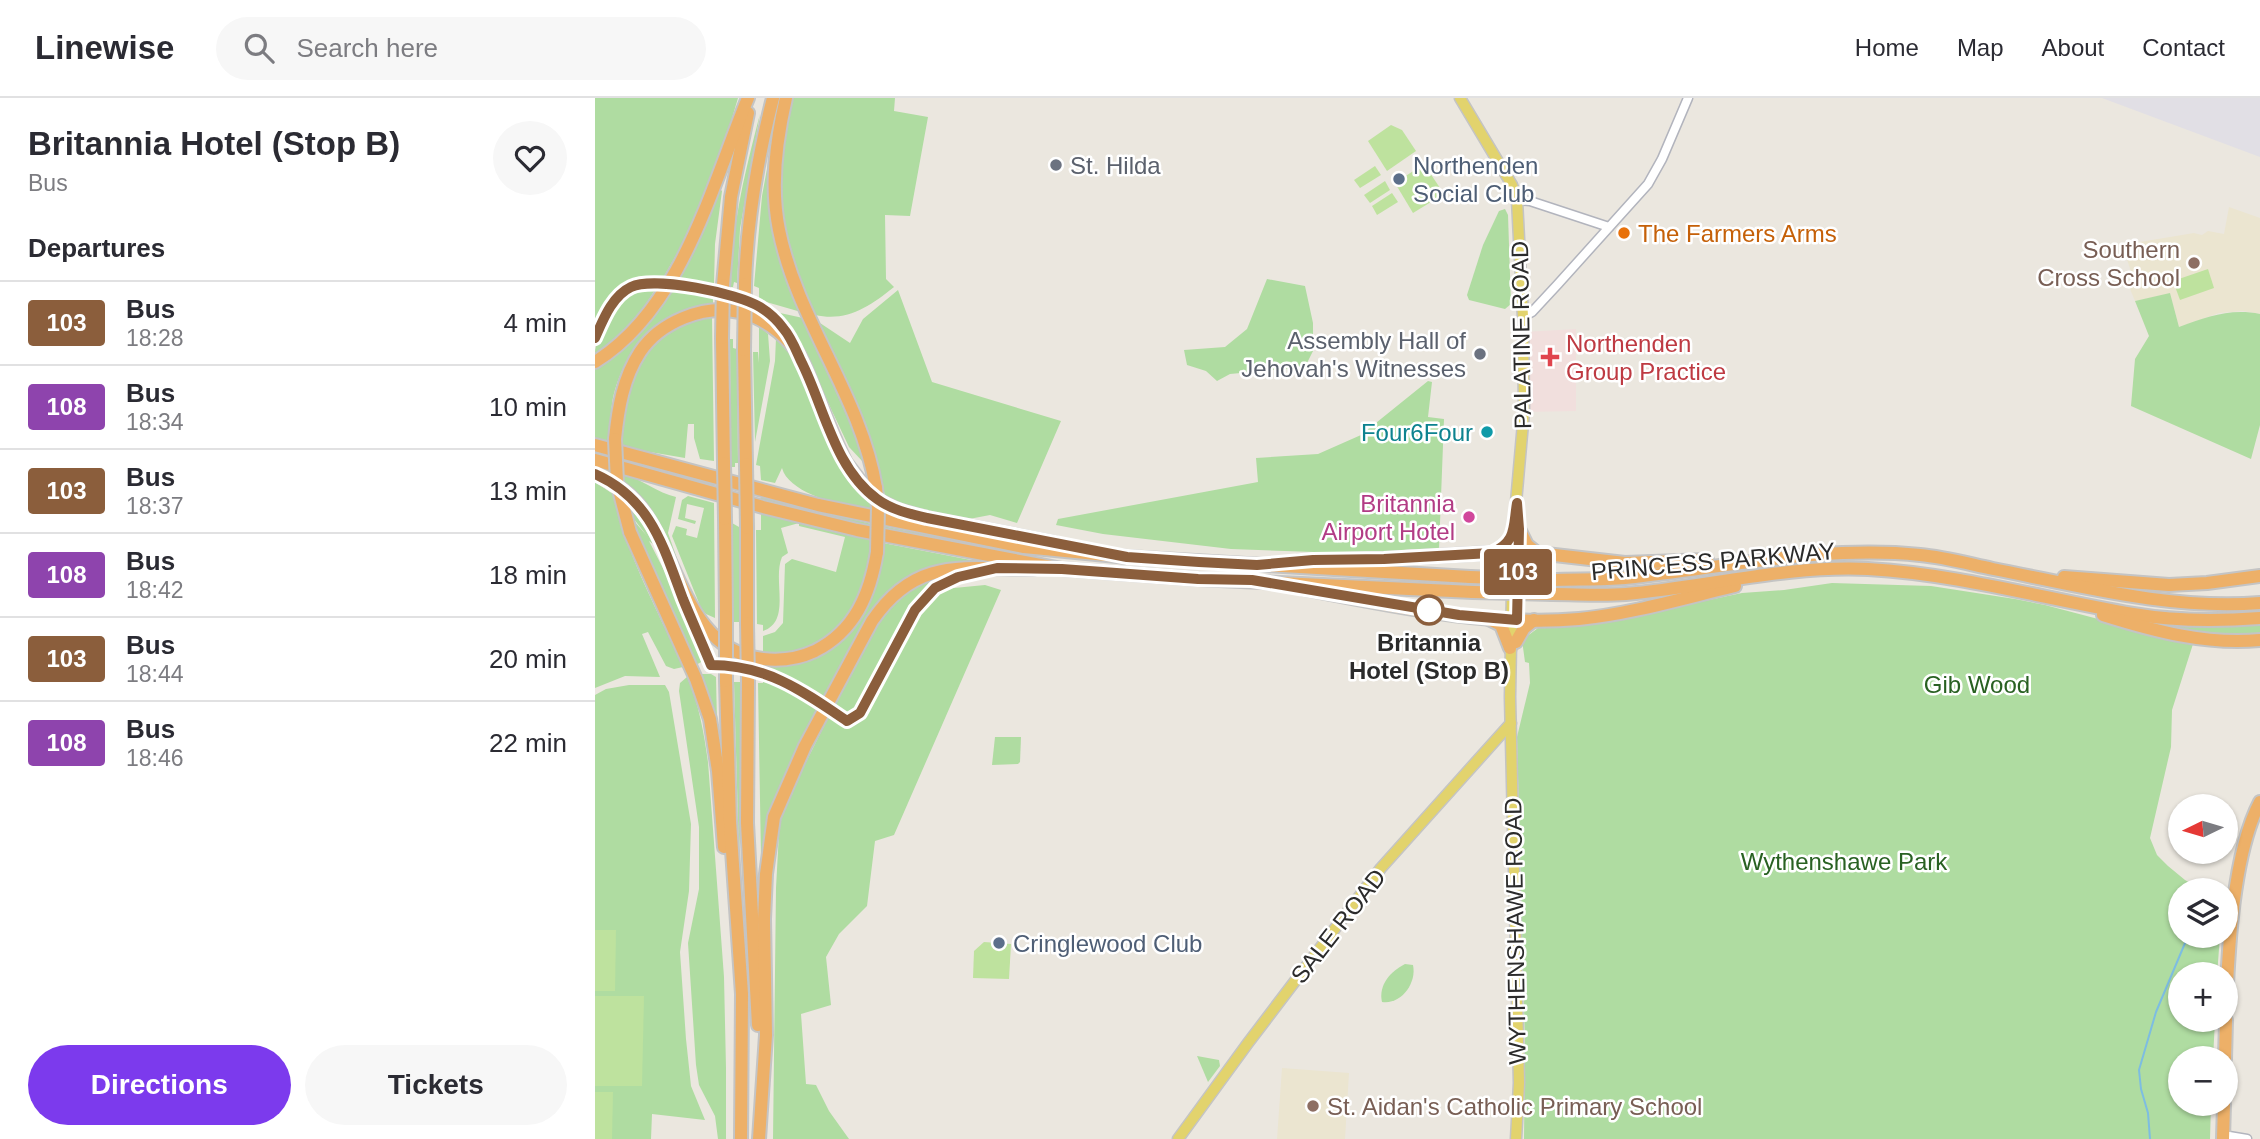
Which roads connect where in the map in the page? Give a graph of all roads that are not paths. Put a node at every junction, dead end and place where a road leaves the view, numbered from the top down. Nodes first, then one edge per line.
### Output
1 (750, 98) edge
2 (773, 98) edge
3 (786, 98) edge
4 (1460, 98) edge
5 (1688, 98) edge
6 (1517, 200) junction
7 (1609, 227) junction
8 (1523, 317) junction
9 (595, 362) edge
10 (595, 445) edge
11 (595, 460) edge
12 (595, 474) edge
13 (1517, 503) joint
14 (1516, 533) junction
15 (1491, 553) junction
16 (1516, 553) junction
17 (1538, 553) junction
18 (1127, 557) junction
19 (1763, 560) junction
20 (1257, 565) junction
21 (1062, 569) junction
22 (1794, 573) junction
23 (2025, 575) junction
24 (2260, 576) edge
25 (1252, 580) junction
26 (2022, 591) junction
27 (2260, 603) edge
28 (1488, 618) junction
29 (2260, 618) edge
30 (1514, 620) junction
31 (1534, 620) junction
32 (2260, 640) edge
33 (1513, 645) junction
34 (1511, 723) junction
35 (2260, 802) edge
36 (737, 931) junction
37 (2229, 962) edge
38 (2224, 1116) edge
39 (761, 1120) junction
40 (2223, 1137) edge
41 (741, 1139) edge
42 (759, 1139) edge
43 (1178, 1139) edge
44 (1516, 1139) edge
45 (2247, 1139) edge

1 - 9 highway
1 - 36 highway, bridge
2 - 39 highway, bridge
3 - 12 highway, bridge
4 - 6 main road, PALATINE ROAD
5 - 7 street
6 - 7 street
6 - 8 main road, PALATINE ROAD
7 - 8 street
8 - 13 main road, PALATINE ROAD
10 - 18 highway, PRINCESS PARKWAY
11 - 21 highway, PRINCESS PARKWAY
13 - 14 main road, WYTHENSHAWE ROAD
14 - 15 highway
14 - 16 main road, WYTHENSHAWE ROAD
14 - 17 highway
15 - 16 highway
15 - 20 highway
16 - 17 highway
16 - 30 main road, WYTHENSHAWE ROAD
17 - 19 highway
18 - 20 highway, PRINCESS PARKWAY
18 - 36 highway, bridge
19 - 20 highway, PRINCESS PARKWAY, bridge
19 - 23 highway, PRINCESS PARKWAY
21 - 25 highway, PRINCESS PARKWAY
21 - 39 highway
22 - 25 highway, PRINCESS PARKWAY, bridge
22 - 26 highway, PRINCESS PARKWAY
22 - 31 highway
23 - 24 highway
23 - 27 highway, PRINCESS PARKWAY
25 - 28 highway
26 - 29 highway, PRINCESS PARKWAY
26 - 32 highway
28 - 30 highway
28 - 33 highway
30 - 31 highway
30 - 33 main road, WYTHENSHAWE ROAD
31 - 33 highway
33 - 34 main road, WYTHENSHAWE ROAD
34 - 43 main road, SALE ROAD
34 - 44 main road, WYTHENSHAWE ROAD
35 - 37 highway
36 - 41 highway
38 - 40 highway
39 - 42 highway
40 - 45 street

